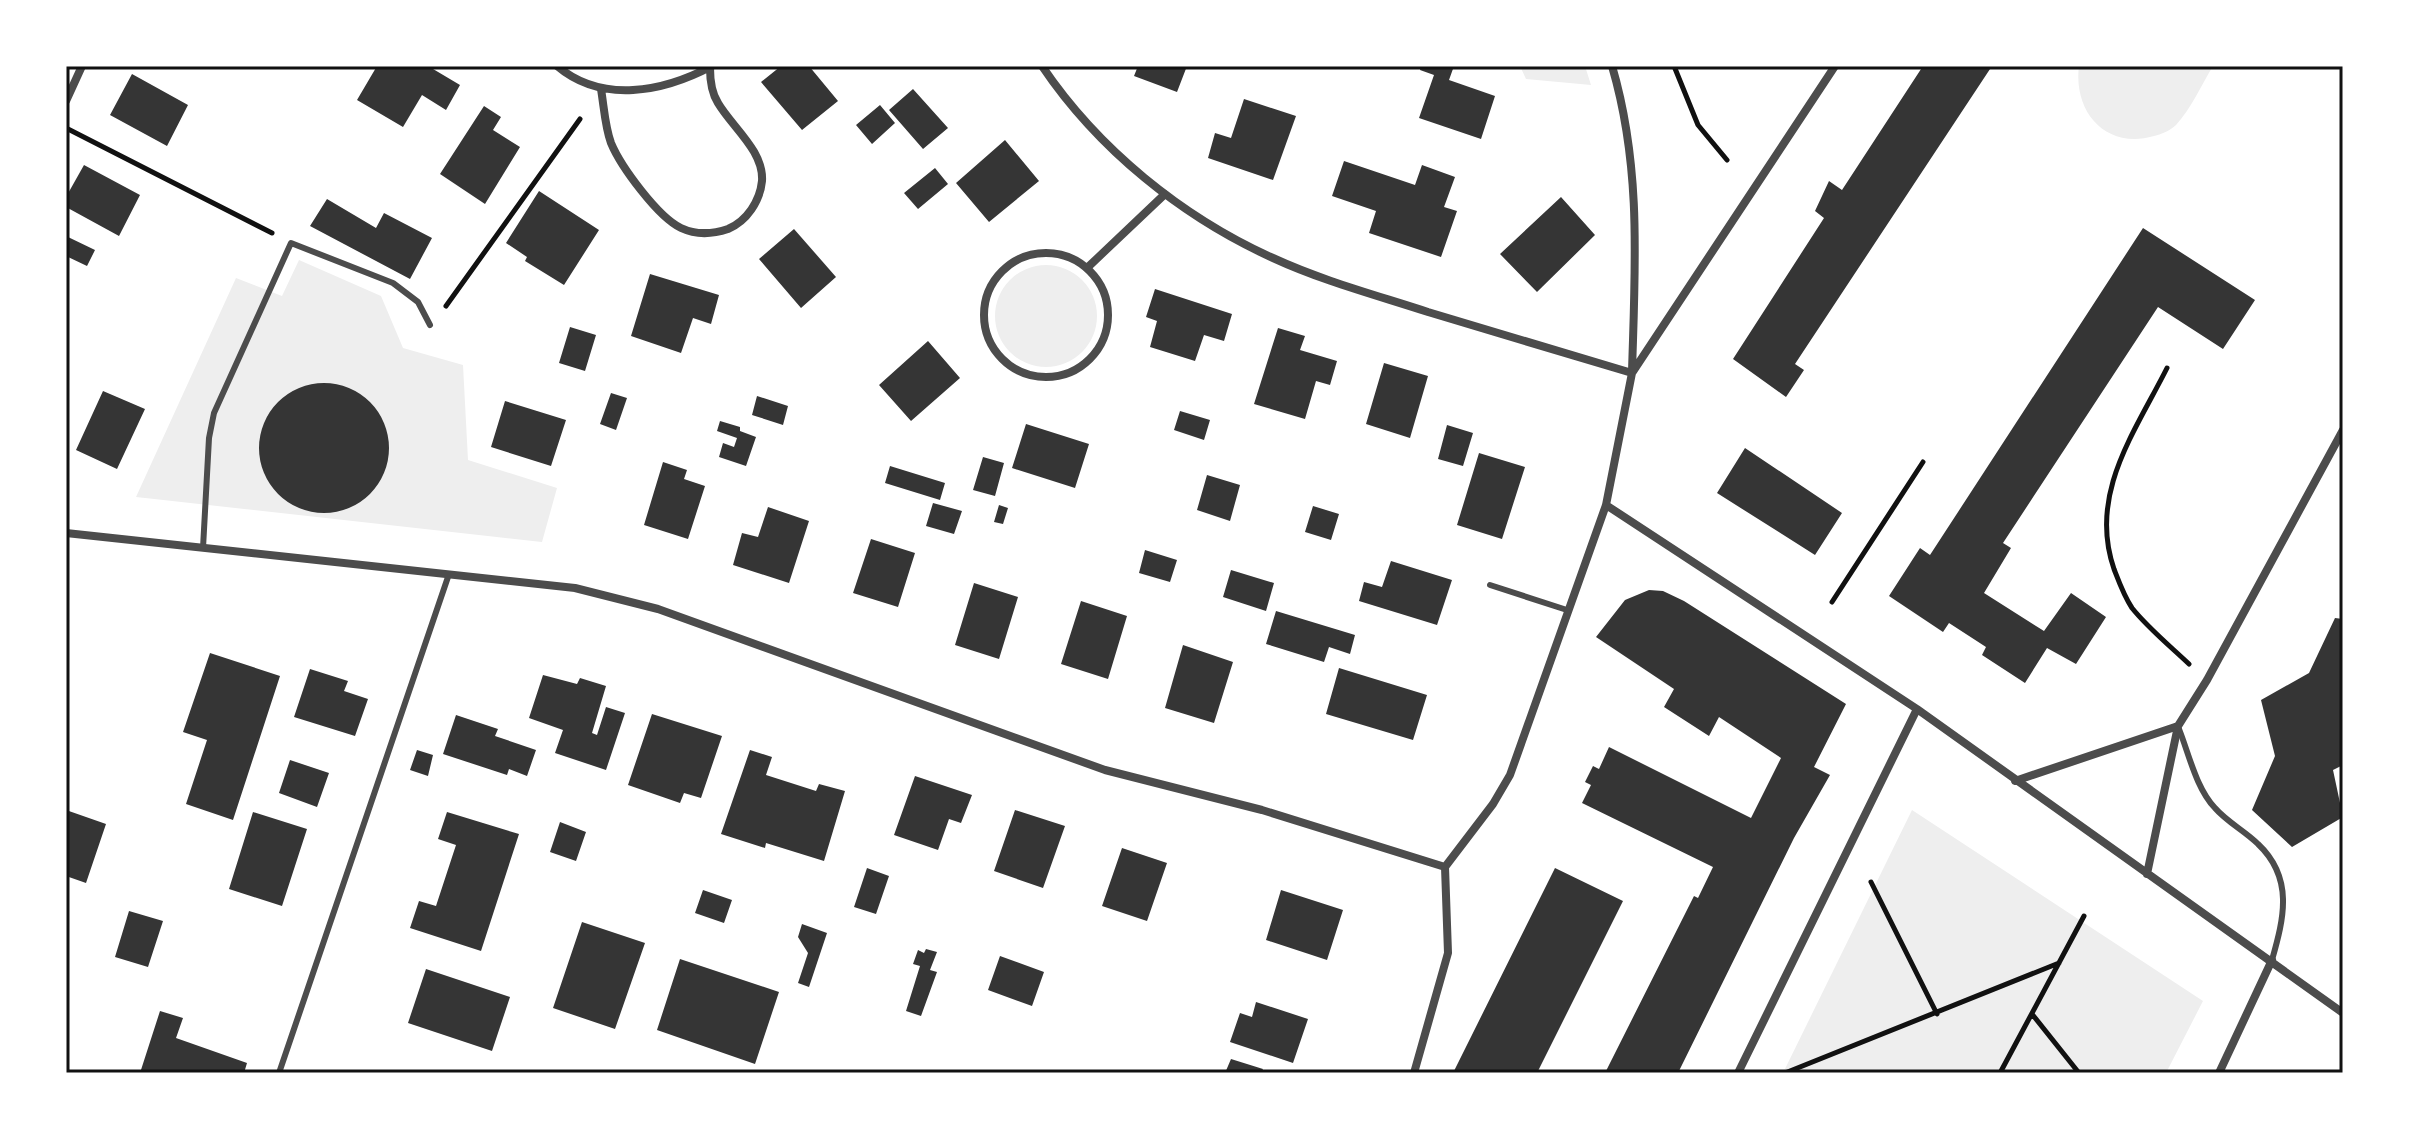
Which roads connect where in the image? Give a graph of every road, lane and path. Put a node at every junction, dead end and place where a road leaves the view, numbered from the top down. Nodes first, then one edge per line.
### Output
1 (82, 66) edge
2 (557, 66) edge
3 (1042, 66) edge
4 (1612, 66) edge
5 (1674, 66) edge
6 (1835, 66) edge
7 (711, 67) edge
8 (601, 89) junction
9 (66, 101) edge
10 (66, 128) edge
11 (1727, 160) dead end
12 (1165, 194) junction
13 (291, 243) junction
14 (1087, 268) junction
15 (430, 325) joint
16 (2167, 368) dead end
17 (1632, 373) junction
18 (2343, 430) edge
19 (1923, 462) dead end
20 (1606, 505) junction
21 (66, 533) edge
22 (203, 548) junction
23 (449, 574) junction
24 (1490, 585) dead end
25 (1832, 602) dead end
26 (1567, 610) junction
27 (2207, 680) junction
28 (1917, 709) junction
29 (2178, 726) junction
30 (2015, 781) junction
31 (1445, 867) junction
32 (2147, 874) junction
33 (1871, 882) dead end
34 (2084, 916) dead end
35 (2272, 960) junction
36 (2059, 963) junction
37 (2343, 1013) edge
38 (1937, 1014) junction
39 (2032, 1014) junction
40 (279, 1073) edge
41 (1414, 1073) edge
42 (1738, 1073) edge
43 (1785, 1073) edge
44 (2000, 1073) edge
45 (2079, 1073) edge
46 (2219, 1073) edge

1 - 9 street
2 - 8 street
3 - 12 street
4 - 17 street
5 - 11 path
6 - 17 street
7 - 8 street
7 - 8 street
8 - 15 path
10 - 13 path
12 - 14 street
12 - 17 street
13 - 15 lane
13 - 22 lane
14 - 14 street
16 - 27 path
17 - 20 street
18 - 27 street
19 - 25 path
20 - 26 street
20 - 28 street
21 - 22 street
22 - 23 street
23 - 31 street
23 - 40 lane
24 - 26 lane
26 - 31 street
27 - 29 street
28 - 30 street
28 - 42 street
29 - 30 street
29 - 32 street
29 - 35 lane
30 - 32 street
31 - 41 street
32 - 35 street
33 - 38 path
34 - 36 path
35 - 37 street
35 - 46 street
36 - 38 path
36 - 39 path
38 - 43 path
39 - 44 path
39 - 45 path

